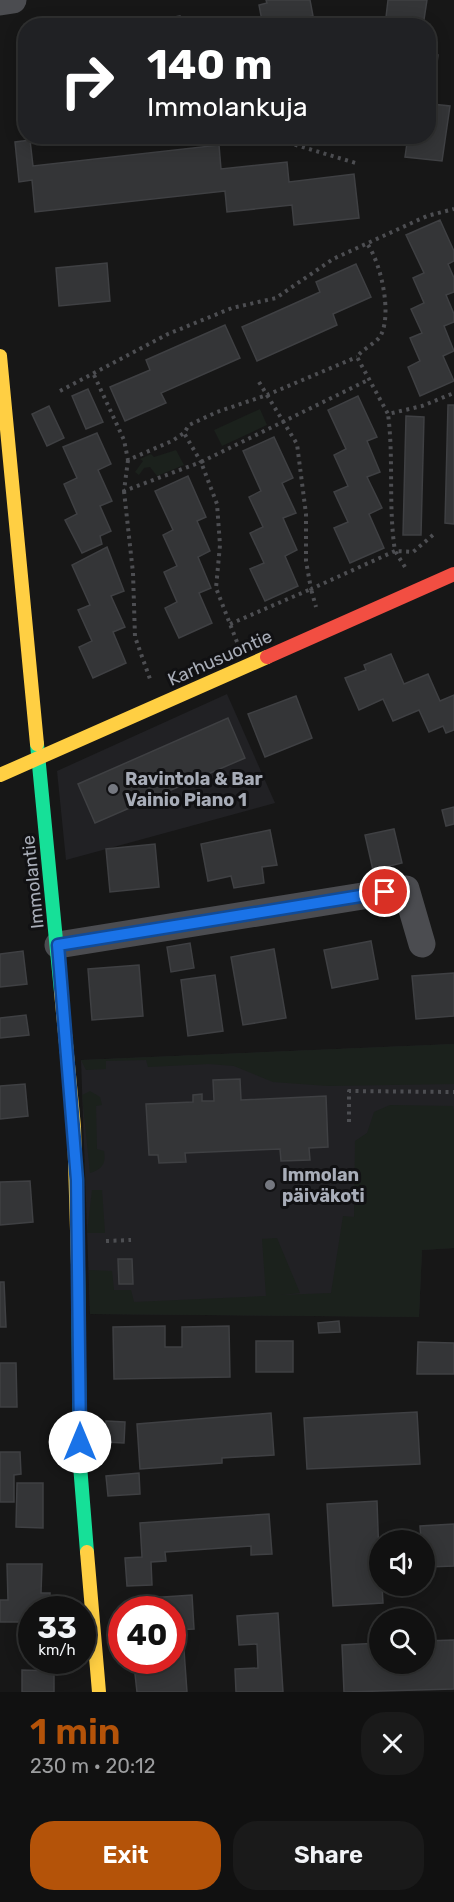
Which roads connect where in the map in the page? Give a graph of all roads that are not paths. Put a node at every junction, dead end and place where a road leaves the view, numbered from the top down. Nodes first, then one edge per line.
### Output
1 (13, 0) edge
2 (0, 2) edge
3 (0, 356) edge
4 (454, 574) edge
5 (37, 756) junction
6 (0, 774) edge
7 (422, 944) dead end
8 (58, 945) junction
9 (99, 1692) edge

1 - 2 street
3 - 5 street, Immolantie
4 - 5 street, Karhusuontie
5 - 6 street, Karhusuontie
5 - 8 street, Immolantie
7 - 8 street
8 - 9 street, Immolantie

